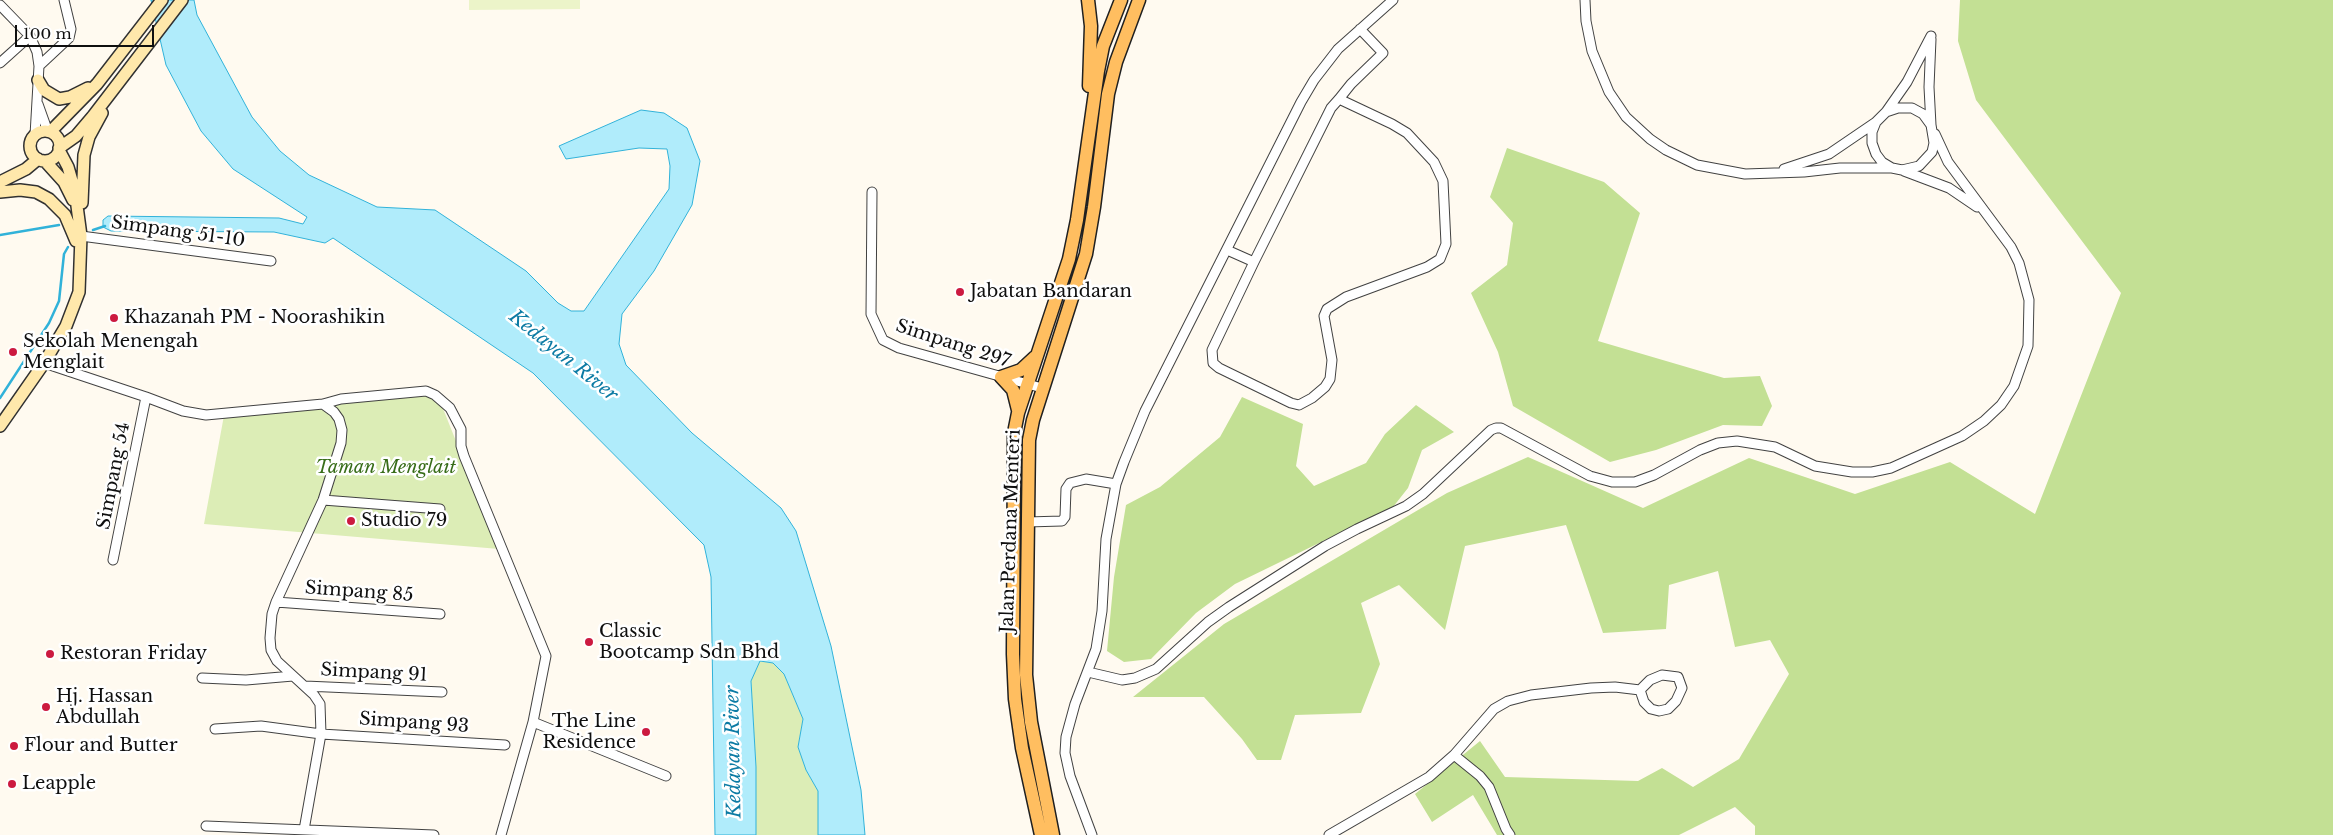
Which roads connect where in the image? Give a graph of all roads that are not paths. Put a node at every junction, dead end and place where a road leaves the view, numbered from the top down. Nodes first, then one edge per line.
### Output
1 (64, 0) edge
2 (162, 0) edge
3 (182, 0) edge
4 (1088, 0) edge
5 (1121, 0) edge
6 (1139, 0) edge
7 (1393, 0) edge
8 (1585, 0) edge
9 (0, 5) edge
10 (1360, 29) junction
11 (30, 36) junction
12 (0, 63) edge
13 (39, 66) junction
14 (38, 80) junction
15 (97, 84) junction
16 (113, 91) junction
17 (1339, 99) junction
18 (38, 102) junction
19 (1886, 112) junction
20 (1876, 122) junction
21 (1932, 125) junction
22 (1089, 129) junction
23 (49, 132) junction
24 (1935, 134) junction
25 (36, 135) junction
26 (59, 149) junction
27 (41, 160) junction
28 (1892, 168) junction
29 (1902, 170) junction
30 (1764, 174) junction
31 (0, 182) edge
32 (0, 192) edge
33 (872, 192) dead end
34 (76, 208) junction
35 (1988, 214) junction
36 (81, 236) junction
37 (1227, 250) junction
38 (81, 260) junction
39 (271, 261) dead end
40 (1254, 262) junction
41 (1037, 355) junction
42 (44, 363) junction
43 (1001, 377) junction
44 (1028, 384) junction
45 (1042, 388) junction
46 (146, 397) junction
47 (323, 404) junction
48 (1018, 413) junction
49 (0, 426) edge
50 (1116, 484) junction
51 (323, 500) junction
52 (440, 509) dead end
53 (1027, 522) junction
54 (112, 560) dead end
55 (276, 602) junction
56 (440, 614) dead end
57 (1088, 672) junction
58 (292, 676) junction
59 (202, 678) dead end
60 (305, 686) junction
61 (1640, 690) junction
62 (442, 692) dead end
63 (532, 722) junction
64 (216, 729) dead end
65 (321, 734) junction
66 (505, 745) dead end
67 (1454, 754) junction
68 (666, 776) dead end
69 (206, 826) dead end
70 (304, 830) junction
71 (434, 835) edge
72 (501, 835) edge
73 (1041, 835) edge
74 (1053, 835) edge
75 (1092, 835) edge
76 (1328, 835) edge
77 (1510, 835) edge

1 - 13 street
2 - 15 main road
3 - 16 main road
4 - 22 main road
5 - 22 main road, Jalan Perdana Menteri
6 - 45 main road, Jalan Perdana Menteri
7 - 10 street
8 - 30 street
9 - 11 street
10 - 17 street
10 - 37 street
11 - 12 street
11 - 13 street
13 - 14 street
14 - 15 main road
14 - 18 street
15 - 23 main road
16 - 26 main road
16 - 36 main road
17 - 40 street
17 - 40 street
18 - 23 street
18 - 25 street
19 - 20 street
19 - 21 street
19 - 21 street
20 - 28 street
20 - 30 street
21 - 24 street
22 - 41 main road, Jalan Perdana Menteri
23 - 25 main road
23 - 26 main road
24 - 29 street
24 - 35 street
25 - 27 main road
26 - 27 main road
26 - 34 main road
27 - 31 main road
27 - 34 main road
28 - 29 street
28 - 30 street
29 - 35 street
32 - 38 main road
33 - 43 street, Simpang 297
34 - 36 main road
35 - 57 street
36 - 38 main road
36 - 39 street, Simpang 51-10
37 - 40 street
37 - 50 street
38 - 42 main road
41 - 43 main road
41 - 44 main road, Jalan Perdana Menteri
42 - 46 street
42 - 49 main road
43 - 44 street, Simpang 297
43 - 48 main road
44 - 45 street, Simpang 297
44 - 48 main road, Jalan Perdana Menteri
45 - 53 main road, Jalan Perdana Menteri
46 - 47 street
46 - 54 street, Simpang 54
47 - 51 street
47 - 63 street
48 - 73 main road, Jalan Perdana Menteri
50 - 53 street
50 - 57 street
51 - 52 street
51 - 55 street
53 - 74 main road, Jalan Perdana Menteri
55 - 56 street, Simpang 85
55 - 58 street
57 - 75 street
58 - 59 street
58 - 60 street
60 - 62 street, Simpang 91
60 - 65 street
61 - 61 street
61 - 67 street
63 - 68 street
63 - 72 street
64 - 65 street, Simpang 93
65 - 66 street, Simpang 93
65 - 70 street
67 - 76 street
67 - 77 street
69 - 70 street
70 - 71 street

